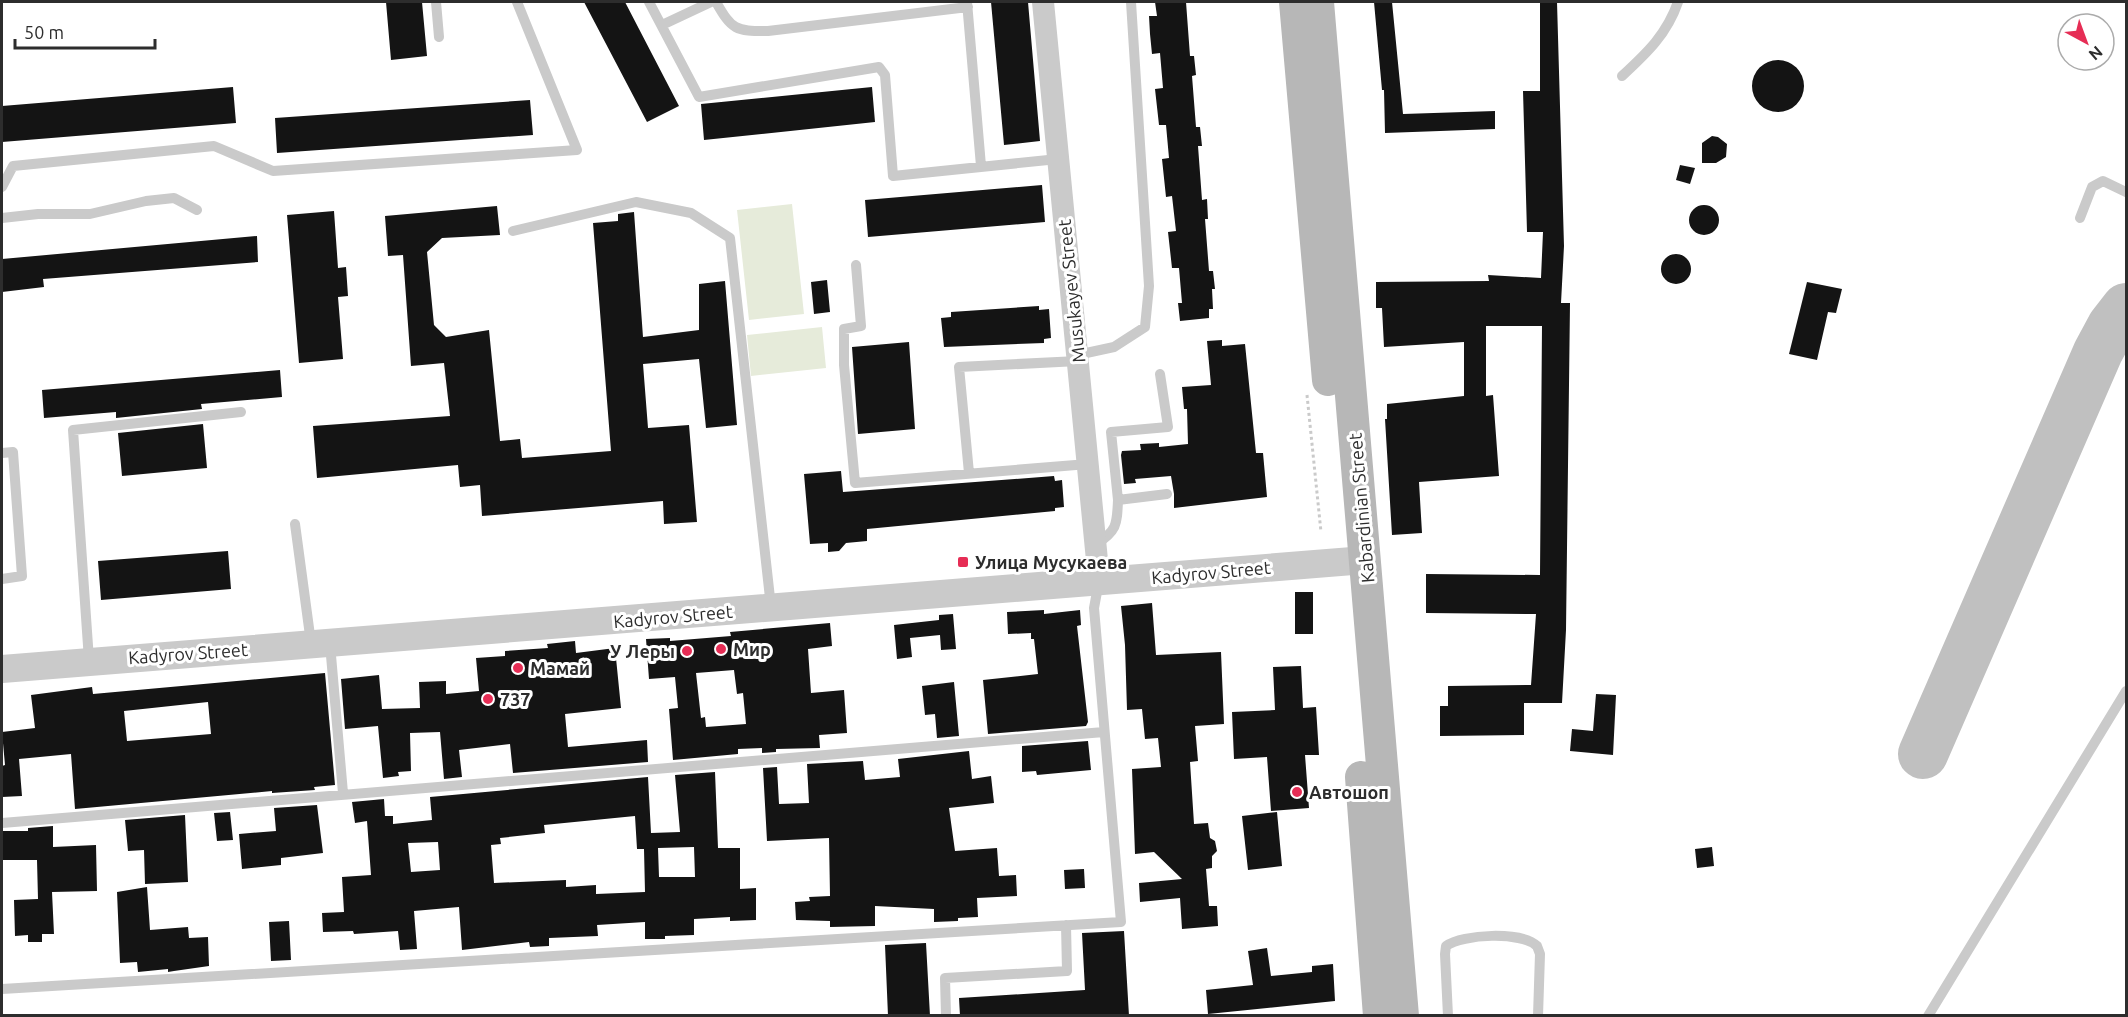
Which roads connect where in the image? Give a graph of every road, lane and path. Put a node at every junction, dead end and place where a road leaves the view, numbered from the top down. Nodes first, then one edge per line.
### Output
1 (436, 2) edge
2 (517, 2) edge
3 (649, 2) edge
4 (711, 2) edge
5 (716, 2) edge
6 (1043, 2) edge
7 (1131, 2) edge
8 (1295, 2) edge
9 (1318, 2) edge
10 (1678, 2) edge
11 (968, 4) edge
12 (662, 25) junction
13 (439, 37) dead end
14 (1622, 76) dead end
15 (1058, 159) junction
16 (981, 166) junction
17 (2, 187) edge
18 (2127, 192) edge
19 (197, 210) dead end
20 (2, 218) edge
21 (2080, 218) dead end
22 (513, 231) dead end
23 (856, 265) dead end
24 (1077, 358) junction
25 (1160, 374) dead end
26 (241, 412) dead end
27 (2, 453) edge
28 (1088, 464) junction
29 (969, 474) junction
30 (1167, 494) dead end
31 (1118, 500) junction
32 (295, 524) dead end
33 (1095, 545) junction
34 (1354, 561) junction
35 (2, 579) edge
36 (1099, 581) junction
37 (771, 607) junction
38 (320, 643) junction
39 (89, 661) junction
40 (2, 669) edge
41 (2127, 691) edge
42 (1104, 732) junction
43 (343, 793) junction
44 (2, 823) edge
45 (1066, 925) junction
46 (2, 989) edge
47 (946, 1016) edge
48 (1379, 1016) edge
49 (1403, 1016) edge
50 (1449, 1016) edge
51 (1538, 1016) edge
52 (1928, 1016) edge

1 - 13 lane
2 - 17 lane
3 - 12 lane
4 - 12 lane
5 - 11 lane
6 - 15 street, Musukayev Street
7 - 24 lane
8 - 34 main road, Kabardinian Street
9 - 34 main road, Kabardinian Street
10 - 14 lane
11 - 16 lane
12 - 16 lane
15 - 16 lane
15 - 24 street, Musukayev Street
18 - 21 lane
19 - 20 lane
22 - 37 lane
23 - 29 lane
24 - 28 street, Musukayev Street
24 - 29 lane
25 - 31 lane
26 - 39 lane
27 - 35 lane
28 - 29 lane
28 - 33 street, Musukayev Street
30 - 31 lane
31 - 33 lane
32 - 38 lane
33 - 36 street, Musukayev Street
34 - 36 street, Kadyrov Street
34 - 48 main road, Kabardinian Street
34 - 49 main road, Kabardinian Street
36 - 37 street, Kadyrov Street
36 - 42 lane
37 - 38 street, Kadyrov Street
38 - 39 street, Kadyrov Street
38 - 43 lane
39 - 40 street, Kadyrov Street
41 - 52 lane
42 - 43 lane
42 - 45 lane
43 - 44 lane
45 - 46 lane
45 - 47 lane
50 - 51 lane

